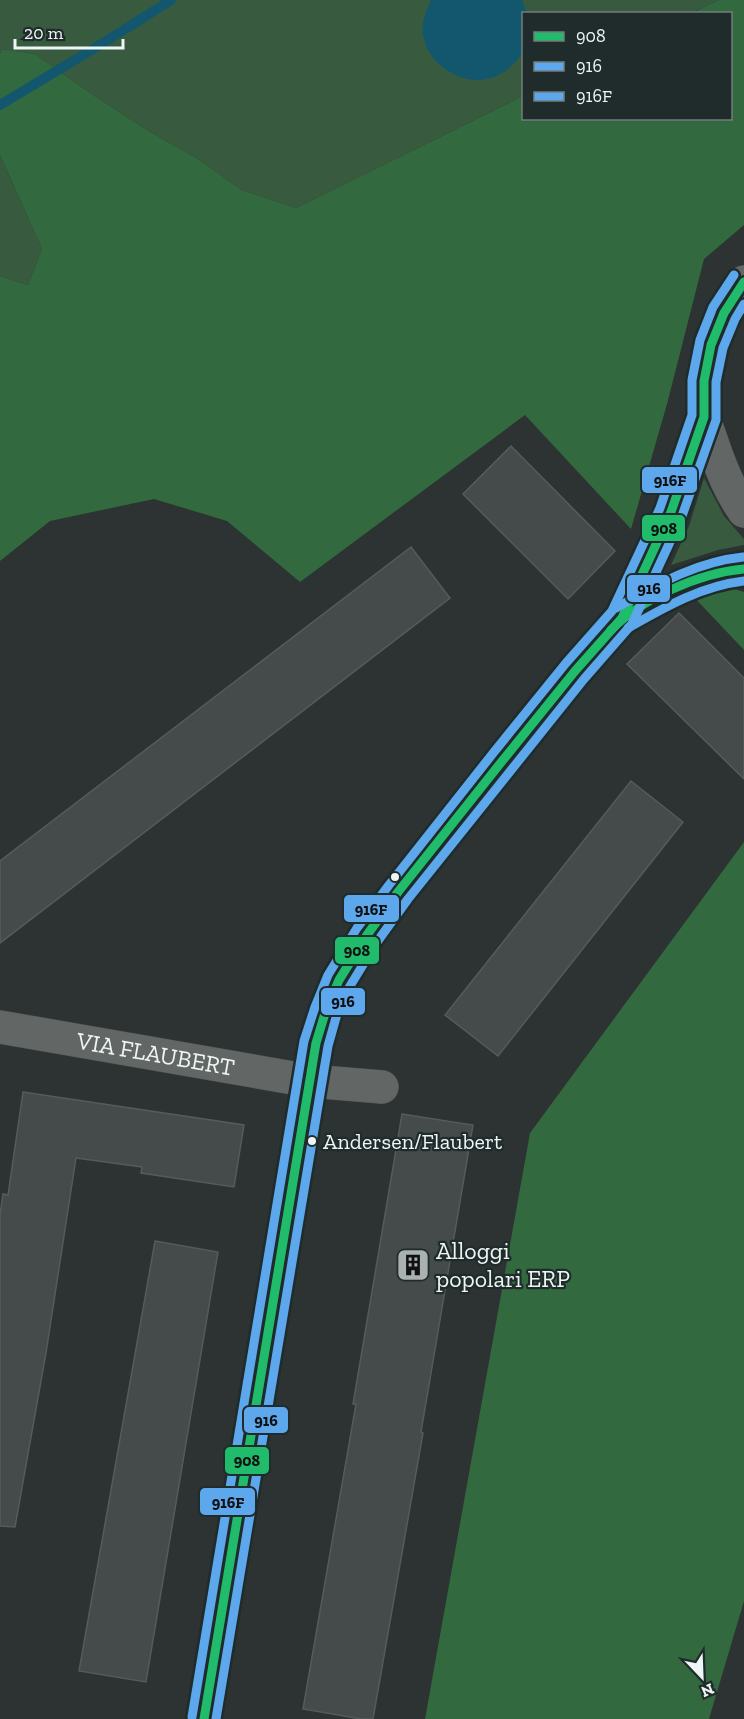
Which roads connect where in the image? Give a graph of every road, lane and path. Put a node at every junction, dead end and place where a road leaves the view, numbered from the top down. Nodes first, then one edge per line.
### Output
1 (744, 282) edge
2 (704, 417) junction
3 (744, 511) edge
4 (744, 568) edge
5 (622, 618) junction
6 (0, 1027) edge
7 (310, 1081) junction
8 (382, 1087) dead end
9 (204, 1719) edge

1 - 2 street
2 - 3 street
2 - 5 street
4 - 5 street
5 - 7 street
6 - 7 street, VIA FLAUBERT
7 - 8 street, VIA FLAUBERT
7 - 9 street

